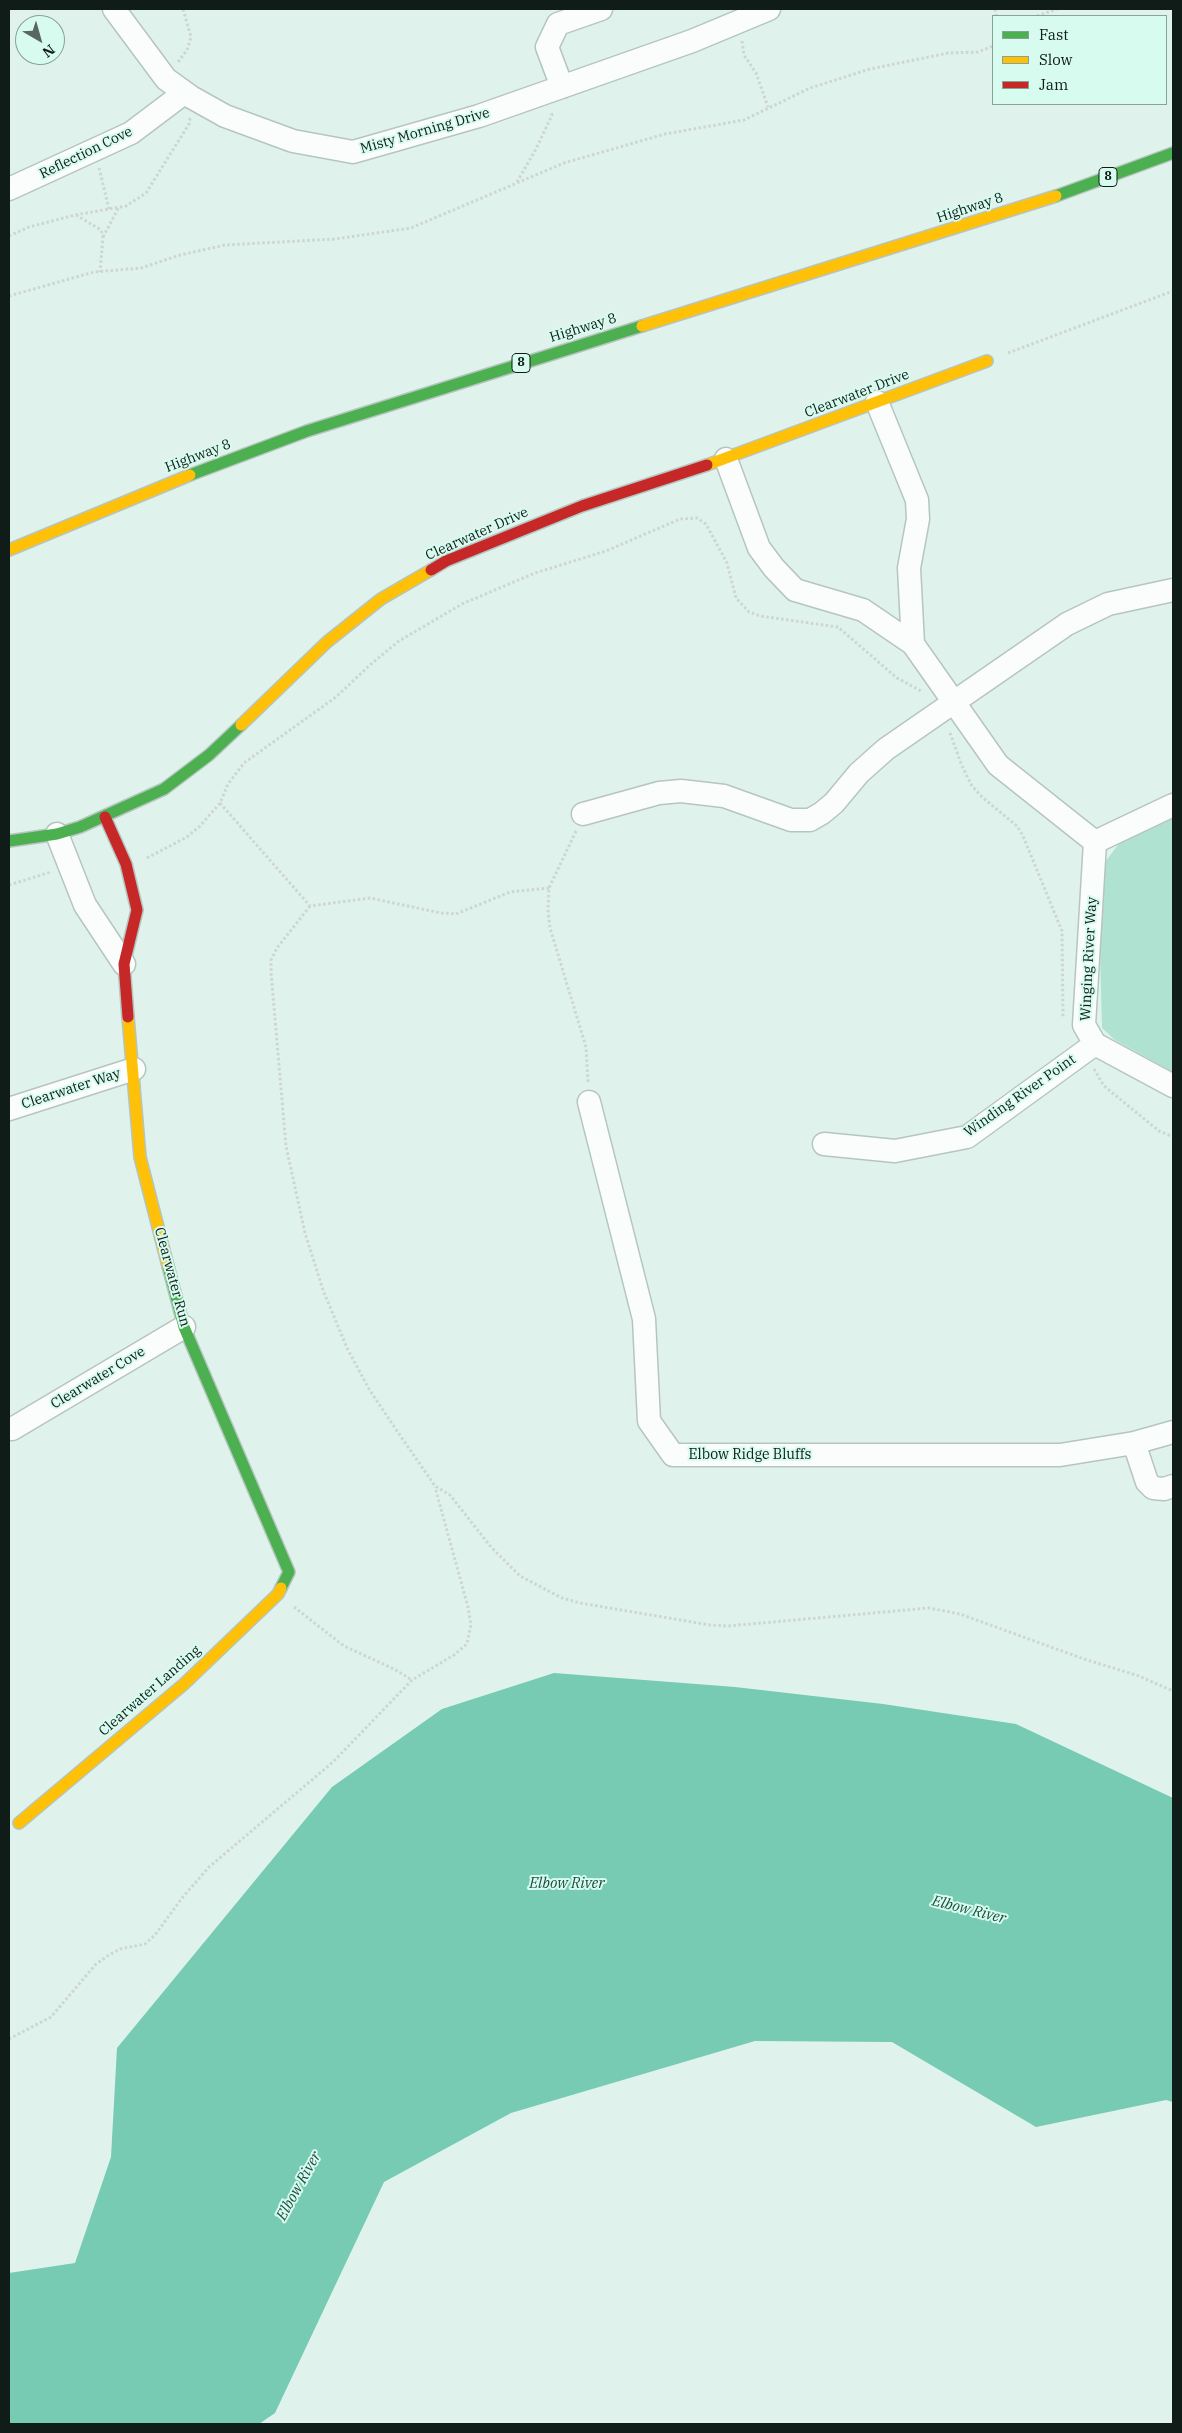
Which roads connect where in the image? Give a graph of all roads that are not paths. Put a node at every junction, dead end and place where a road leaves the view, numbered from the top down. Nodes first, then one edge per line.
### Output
1 (114, 9) edge
2 (601, 9) edge
3 (769, 9) edge
4 (733, 16) edge
5 (554, 90) junction
6 (188, 95) junction
7 (1173, 153) edge
8 (9, 189) edge
9 (987, 361) road end
10 (877, 402) junction
11 (726, 459) junction
12 (9, 550) edge
13 (1173, 590) edge
14 (913, 644) junction
15 (946, 706) junction
16 (1173, 805) edge
17 (583, 814) road end
18 (106, 817) junction
19 (57, 834) junction
20 (9, 841) edge
21 (1095, 842) junction
22 (124, 964) junction
23 (1090, 1048) junction
24 (134, 1069) junction
25 (1173, 1086) edge
26 (589, 1102) road end
27 (9, 1109) edge
28 (824, 1144) dead end
29 (184, 1327) junction
30 (12, 1429) dead end
31 (1173, 1432) edge
32 (1134, 1443) junction
33 (1173, 1486) edge
34 (289, 1572) joint
35 (19, 1823) dead end

1 - 6 street, Misty Morning Drive
2 - 5 street
3 - 4 street, Misty Morning Drive
4 - 5 street, Misty Morning Drive
5 - 6 street, Misty Morning Drive
6 - 8 street, Reflection Cove
7 - 12 street, Highway 8 / 8
9 - 10 street, Clearwater Drive
10 - 11 street, Clearwater Drive
10 - 14 street
11 - 14 street
11 - 18 street, Clearwater Drive
13 - 15 street
14 - 15 street
15 - 17 street
15 - 21 street
16 - 21 street
18 - 19 street, Clearwater Drive
18 - 22 street, Clearwater Run
19 - 20 street, Clearwater Drive
19 - 22 street, Clearwater Run
21 - 23 street, Winging River Way
22 - 24 street, Clearwater Run
23 - 25 street
23 - 28 street, Winding River Point
24 - 27 street, Clearwater Way
24 - 29 street, Clearwater Run
26 - 32 street, Elbow Ridge Bluffs
29 - 30 street, Clearwater Cove
29 - 34 street, Clearwater Run
31 - 32 street, Elbow Ridge Bluffs
32 - 33 street
34 - 35 street, Clearwater Landing

